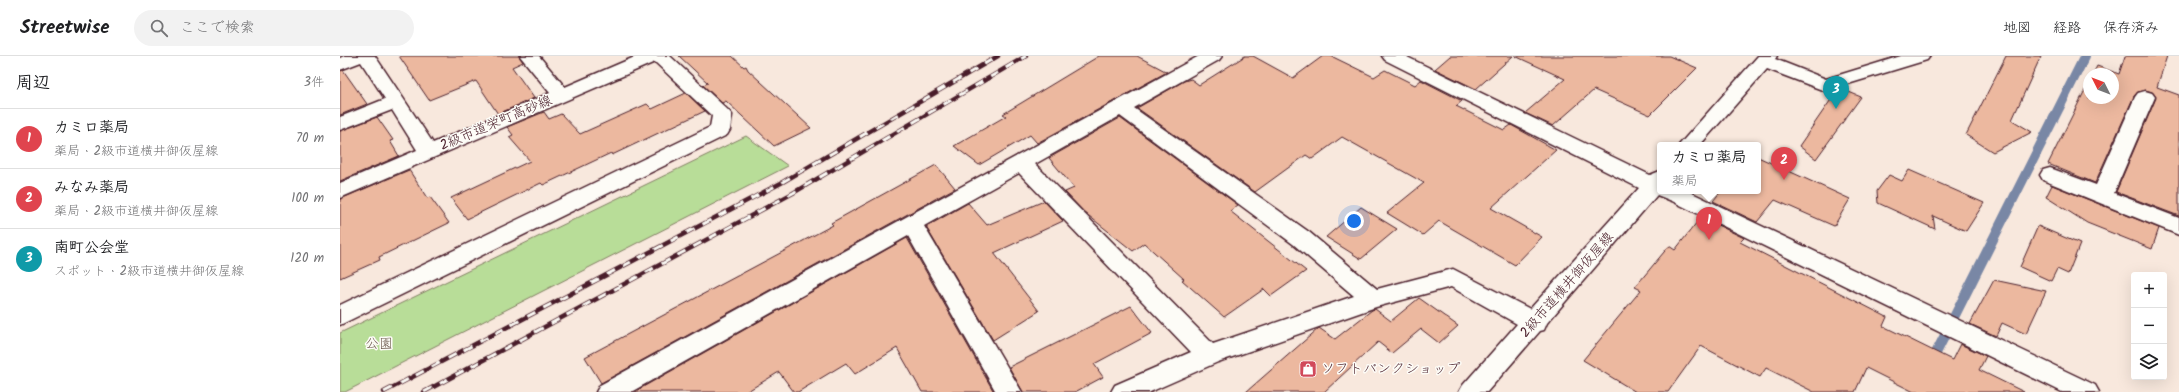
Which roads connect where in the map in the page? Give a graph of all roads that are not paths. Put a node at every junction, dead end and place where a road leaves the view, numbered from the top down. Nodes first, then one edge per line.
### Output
1 (361, 56) edge
2 (366, 56) edge
3 (529, 56) edge
4 (653, 56) edge
5 (659, 56) edge
6 (1213, 56) edge
7 (1390, 56) edge
8 (1922, 56) edge
9 (1766, 59) edge
10 (1417, 61) edge
11 (340, 64) edge
12 (562, 95) junction
13 (2145, 97) dead end
14 (395, 102) junction
15 (1121, 108) junction
16 (340, 124) edge
17 (1692, 142) edge
18 (428, 152) junction
19 (1022, 163) junction
20 (2050, 176) dead end
21 (1657, 185) edge
22 (1657, 188) edge
23 (340, 191) edge
24 (1676, 194) edge
25 (2102, 196) junction
26 (912, 224) junction
27 (2179, 227) edge
28 (1373, 299) junction
29 (340, 316) edge
30 (1535, 323) junction
31 (1208, 355) junction
32 (609, 392) edge
33 (1009, 392) edge
34 (1124, 392) edge
35 (1472, 392) edge
36 (2086, 392) edge

1 - 11 street
2 - 14 street
3 - 12 street
4 - 12 street, 2級市道栄町高砂線
5 - 29 street
6 - 15 street
7 - 10 street
8 - 9 street
9 - 17 street
10 - 21 street
12 - 18 street, 2級市道栄町高砂線
13 - 25 street
14 - 16 street
14 - 18 street
15 - 19 street
15 - 28 street
18 - 23 street, 2級市道栄町高砂線
19 - 26 street
19 - 31 street
20 - 25 street
22 - 30 street, 2級市道横井御仮屋線
24 - 36 street
25 - 27 street
26 - 32 street
26 - 33 street
28 - 30 street
28 - 31 street
30 - 35 street, 2級市道横井御仮屋線
31 - 34 street

